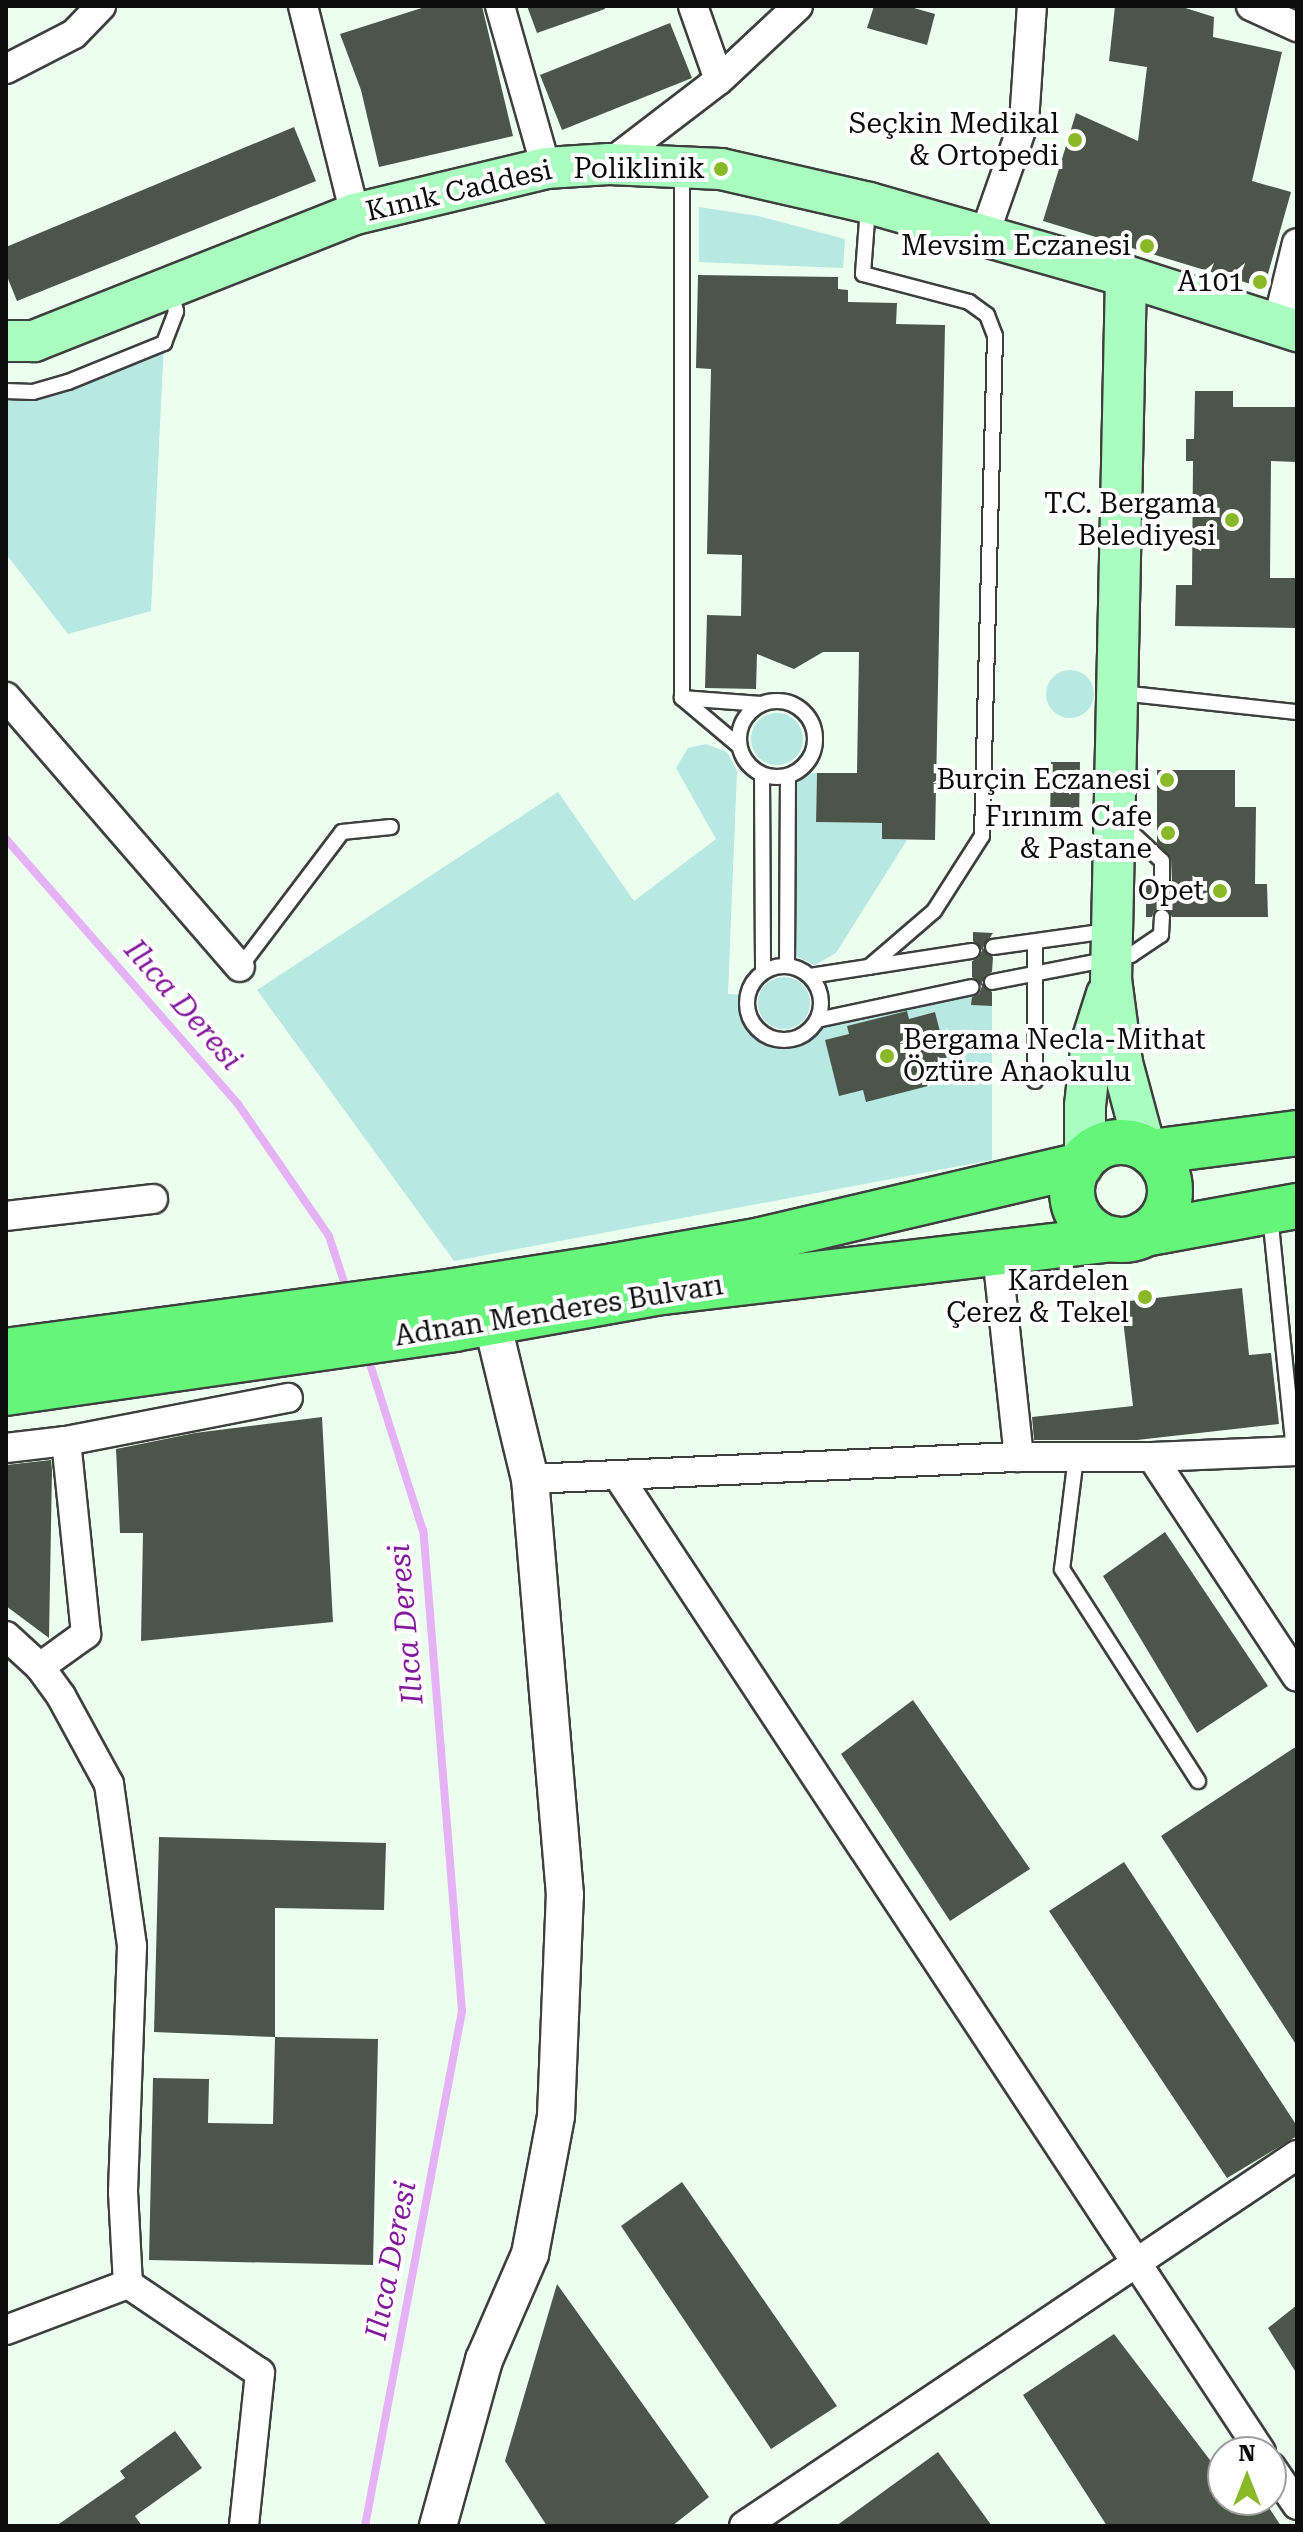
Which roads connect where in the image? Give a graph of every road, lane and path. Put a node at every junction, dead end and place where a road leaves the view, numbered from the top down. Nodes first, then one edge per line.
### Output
1 (101, 6) edge
2 (303, 6) edge
3 (500, 6) edge
4 (693, 6) edge
5 (798, 6) edge
6 (1032, 6) edge
7 (1251, 6) edge
8 (1297, 27) edge
9 (6, 69) edge
10 (719, 80) junction
11 (609, 164) junction
12 (683, 165) junction
13 (546, 168) junction
14 (869, 203) junction
15 (355, 214) junction
16 (984, 236) junction
17 (1297, 243) edge
18 (1126, 276) junction
19 (169, 285) junction
20 (1287, 328) edge
21 (6, 341) edge
22 (6, 391) edge
23 (1117, 693) junction
24 (6, 697) edge
25 (682, 698) junction
26 (762, 704) junction
27 (1297, 712) edge
28 (739, 746) junction
29 (762, 775) junction
30 (788, 776) junction
31 (1114, 817) junction
32 (391, 827) dead end
33 (1162, 882) dead end
34 (1162, 917) dead end
35 (1035, 942) junction
36 (993, 947) dead end
37 (972, 951) dead end
38 (1112, 955) junction
39 (787, 965) junction
40 (240, 967) joint
41 (869, 967) junction
42 (763, 972) junction
43 (1035, 972) junction
44 (810, 976) junction
45 (992, 982) dead end
46 (972, 987) dead end
47 (817, 1020) junction
48 (1035, 1081) dead end
49 (1297, 1133) edge
50 (1148, 1150) junction
51 (1082, 1162) junction
52 (153, 1199) dead end
53 (1284, 1208) edge
54 (6, 1216) edge
55 (1128, 1237) junction
56 (997, 1253) junction
57 (463, 1315) junction
58 (276, 1335) junction
59 (6, 1351) edge
60 (6, 1393) edge
61 (288, 1398) dead end
62 (66, 1441) junction
63 (6, 1448) edge
64 (1296, 1451) edge
65 (1019, 1457) junction
66 (1076, 1457) junction
67 (1152, 1457) junction
68 (618, 1476) junction
69 (530, 1479) junction
70 (6, 1636) edge
71 (40, 1667) junction
72 (1297, 1677) edge
73 (1198, 1781) dead end
74 (1297, 2155) edge
75 (1134, 2264) junction
76 (128, 2284) junction
77 (6, 2330) edge
78 (1250, 2436) edge
79 (244, 2526) edge
80 (438, 2526) edge
81 (744, 2526) edge

1 - 9 street
2 - 15 street
3 - 13 street
4 - 10 street
5 - 10 street
6 - 16 street
7 - 8 street
10 - 11 street
11 - 12 main road, Kınık Caddesi
11 - 13 main road, Kınık Caddesi
12 - 14 main road, Kınık Caddesi
12 - 25 lane
13 - 15 main road, Kınık Caddesi
14 - 16 main road, Kınık Caddesi
14 - 41 lane
15 - 19 main road, Kınık Caddesi
16 - 18 main road, Kınık Caddesi
17 - 20 street
18 - 20 main road, Kınık Caddesi
18 - 23 main road
19 - 21 main road, Kınık Caddesi
19 - 22 lane
23 - 27 lane
23 - 31 main road
24 - 40 street
25 - 26 lane
25 - 28 lane
26 - 28 lane
26 - 30 lane
28 - 29 lane
29 - 30 lane
29 - 42 lane
30 - 39 lane
31 - 33 lane
31 - 38 main road
32 - 40 lane
34 - 38 lane
35 - 36 lane
35 - 38 lane
35 - 43 lane
37 - 41 lane
38 - 43 lane
38 - 50 main road
38 - 51 main road
39 - 42 lane
39 - 44 lane
41 - 44 lane
42 - 47 lane
43 - 45 lane
43 - 48 lane
44 - 47 lane
46 - 47 lane
49 - 50 main road
50 - 51 main road
50 - 55 main road
51 - 55 main road
51 - 57 main road, Adnan Menderes Bulvarı
52 - 54 street
53 - 55 main road, Adnan Menderes Bulvarı
53 - 64 lane
55 - 56 main road, Adnan Menderes Bulvarı
56 - 57 main road, Adnan Menderes Bulvarı
56 - 65 street
57 - 58 main road, Adnan Menderes Bulvarı
57 - 69 street
58 - 59 main road, Adnan Menderes Bulvarı
58 - 60 main road, Adnan Menderes Bulvarı
61 - 62 street
62 - 63 street
62 - 71 street
64 - 67 street
65 - 66 street
65 - 68 street
66 - 67 street
66 - 73 lane
67 - 72 street
68 - 69 street
68 - 75 street
69 - 80 street
70 - 71 street
71 - 76 street
74 - 75 street
75 - 78 street
75 - 81 street
76 - 77 street
76 - 79 street

